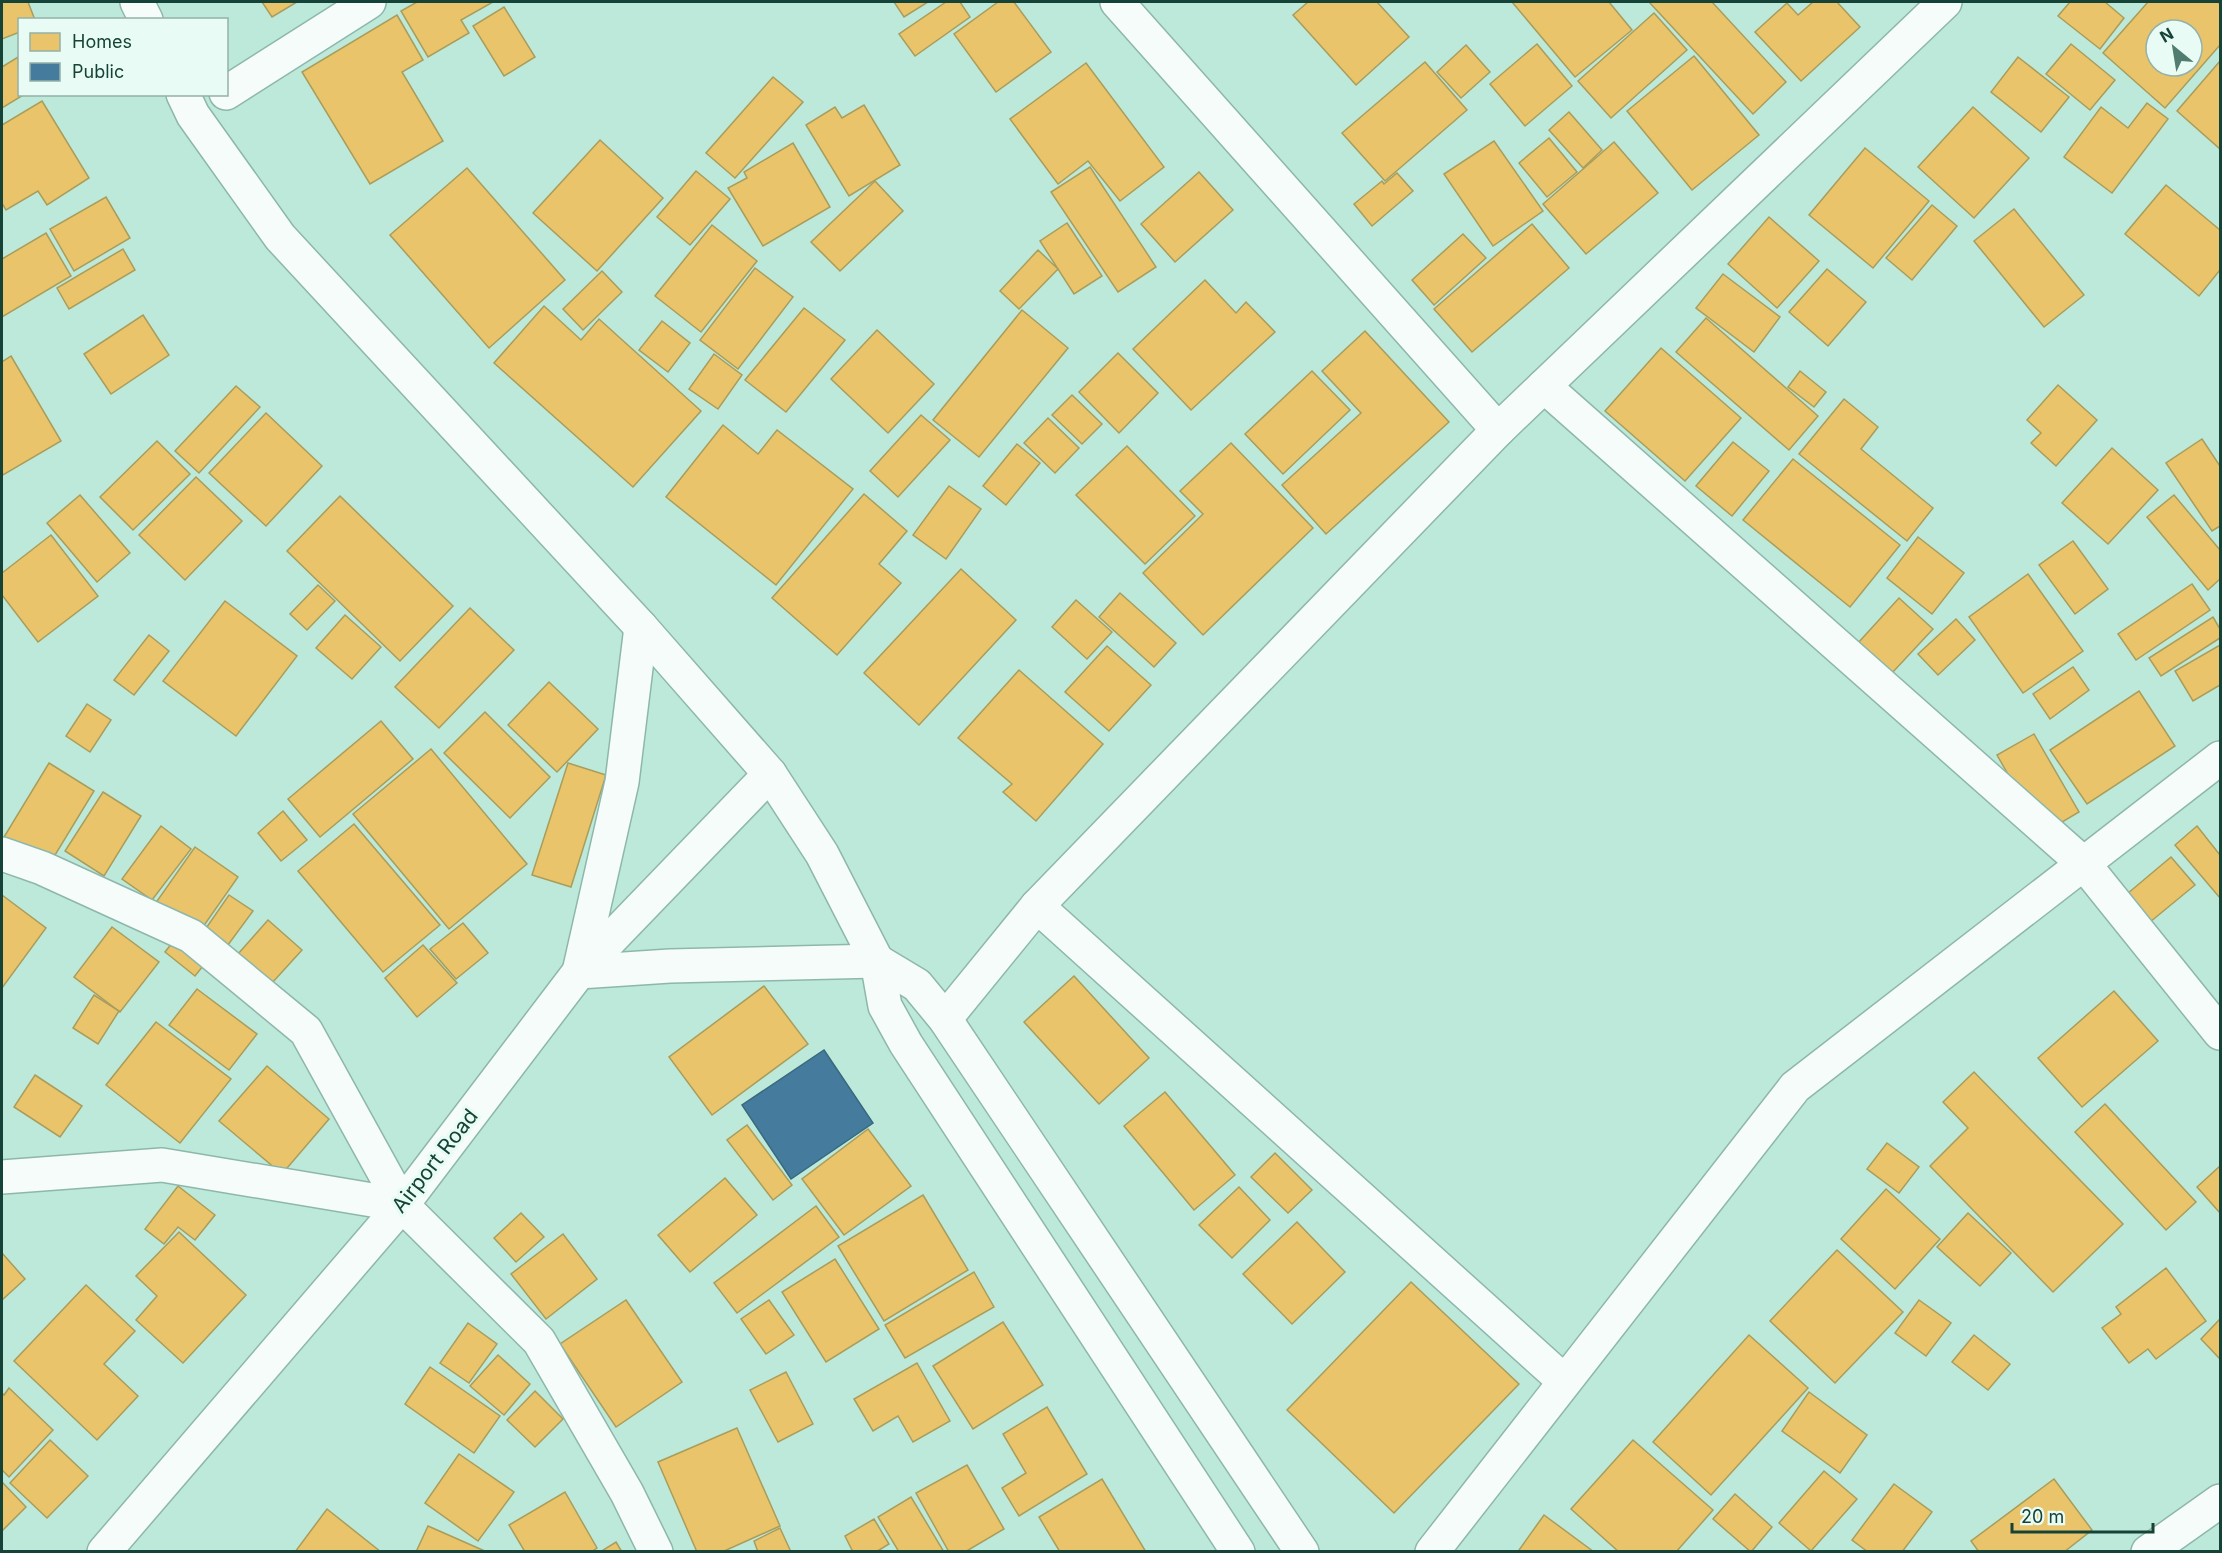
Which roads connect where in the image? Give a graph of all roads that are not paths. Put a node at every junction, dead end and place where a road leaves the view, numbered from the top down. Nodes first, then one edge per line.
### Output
1 (136, 2) edge
2 (369, 2) edge
3 (1117, 2) edge
4 (1945, 2) edge
5 (145, 18) edge
6 (228, 93) edge
7 (219, 96) edge
8 (188, 105) edge
9 (1544, 386) junction
10 (1498, 430) junction
11 (641, 627) junction
12 (2220, 758) edge
13 (770, 774) junction
14 (2, 854) edge
15 (2084, 864) junction
16 (1037, 906) junction
17 (877, 961) junction
18 (579, 972) junction
19 (945, 1019) junction
20 (2220, 1033) edge
21 (2, 1177) edge
22 (402, 1205) junction
23 (1564, 1381) junction
24 (2220, 1501) edge
25 (104, 1551) edge
26 (656, 1551) edge
27 (1238, 1551) edge
28 (1302, 1551) edge
29 (1432, 1551) edge
30 (2148, 1551) edge

1 - 5 street
2 - 6 street
3 - 10 street
4 - 9 street
7 - 8 street
8 - 11 street
9 - 10 street
9 - 15 street
10 - 16 street
11 - 13 street
11 - 18 street
12 - 15 street
13 - 17 street
13 - 18 street, Airport Road
14 - 22 street
15 - 20 street
15 - 23 street
16 - 19 street
16 - 23 street
17 - 18 street
17 - 19 street
17 - 27 street
18 - 22 street, Airport Road
19 - 28 street
21 - 22 street
22 - 25 street, Airport Road
22 - 26 street
23 - 29 street
24 - 30 street

